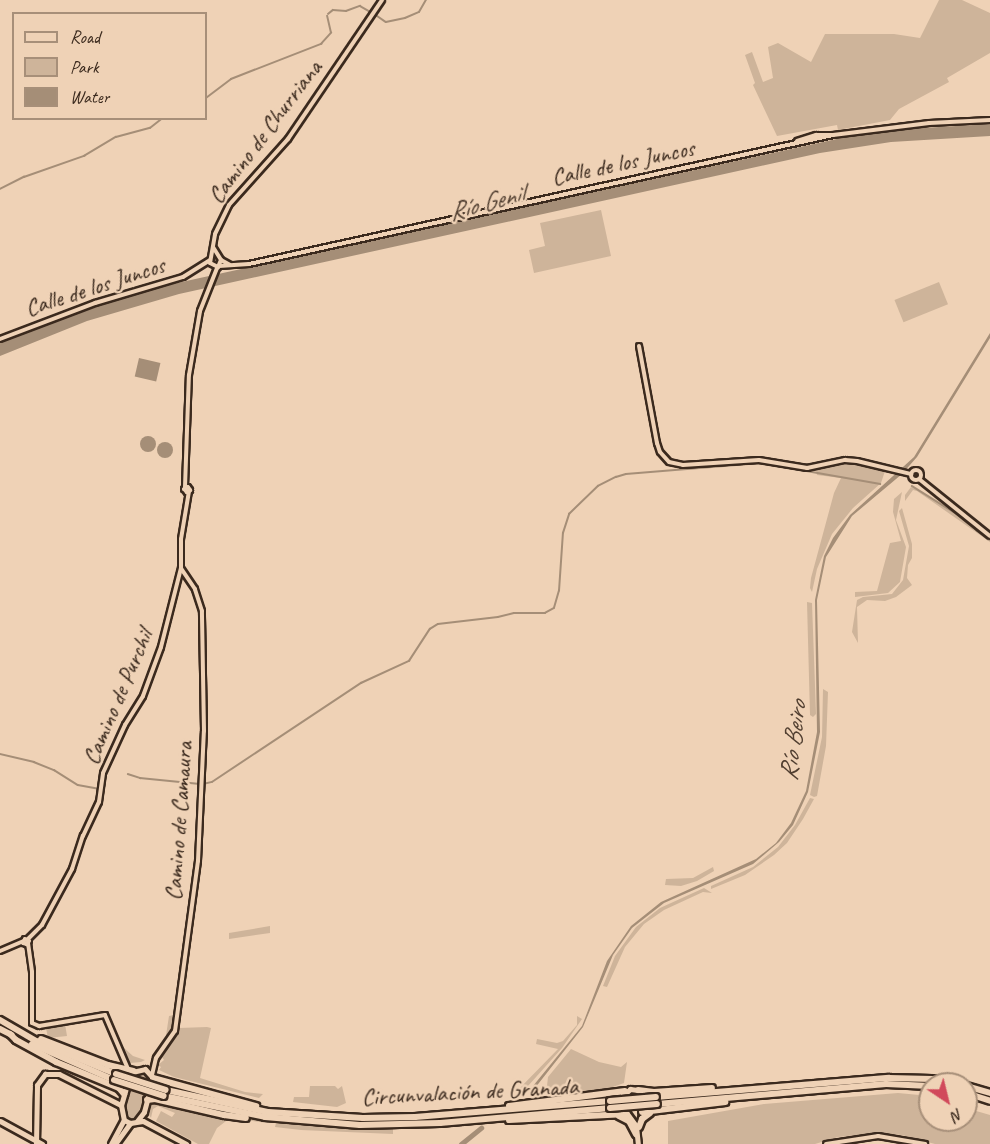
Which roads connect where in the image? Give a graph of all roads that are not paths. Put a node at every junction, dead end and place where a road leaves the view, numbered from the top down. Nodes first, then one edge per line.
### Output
1 (382, 0) edge
2 (990, 120) edge
3 (213, 245) junction
4 (217, 256) junction
5 (222, 260) junction
6 (211, 262) junction
7 (230, 265) junction
8 (218, 267) junction
9 (214, 274) junction
10 (0, 339) edge
11 (639, 346) dead end
12 (911, 474) junction
13 (919, 479) junction
14 (187, 489) joint
15 (990, 536) edge
16 (181, 568) junction
17 (26, 942) junction
18 (0, 951) edge
19 (0, 1020) edge
20 (0, 1029) edge
21 (10, 1034) junction
22 (125, 1061) junction
23 (132, 1071) junction
24 (116, 1074) junction
25 (152, 1076) junction
26 (918, 1079) edge
27 (918, 1085) edge
28 (731, 1090) junction
29 (640, 1092) joint
30 (165, 1093) junction
31 (124, 1094) junction
32 (624, 1094) joint
33 (746, 1096) junction
34 (147, 1100) junction
35 (657, 1100) junction
36 (610, 1104) junction
37 (120, 1105) junction
38 (665, 1108) junction
39 (642, 1111) junction
40 (144, 1112) junction
41 (486, 1112) junction
42 (277, 1113) junction
43 (604, 1113) junction
44 (626, 1113) junction
45 (265, 1117) junction
46 (491, 1118) junction
47 (0, 1121) edge
48 (127, 1121) junction
49 (137, 1121) junction
50 (639, 1127) junction
51 (636, 1134) junction
52 (843, 1142) edge
53 (38, 1143) edge
54 (113, 1144) edge
55 (186, 1144) edge
56 (190, 1144) edge
57 (640, 1144) edge
58 (826, 1144) edge
59 (925, 1144) edge

1 - 3 street, Camino de Churriana
2 - 7 street, Calle de los Juncos
3 - 4 street
3 - 6 street, Camino de Churriana
4 - 5 street
4 - 6 street, Calle de los Juncos
5 - 7 street
5 - 8 street, Camino de Churriana
6 - 8 street, Calle de los Juncos
6 - 9 street, Camino de Churriana
6 - 10 street, Calle de los Juncos
7 - 8 street, Calle de los Juncos
8 - 9 street, Camino de Churriana
9 - 14 street, Camino de Churriana
11 - 12 street
12 - 13 street
12 - 13 street
13 - 15 street
14 - 16 street, Camino de Purchil
16 - 17 street, Camino de Purchil
16 - 25 street, Camino de Camaura
17 - 18 street
17 - 22 street
19 - 24 highway, Circunvalación de Granada
20 - 21 highway, Circunvalación de Granada
21 - 24 highway, Circunvalación de Granada
21 - 31 highway
22 - 23 street
22 - 24 highway
23 - 24 highway
23 - 25 main road
23 - 31 main road
24 - 30 highway, Circunvalación de Granada, bridge
25 - 34 main road
25 - 42 highway
26 - 28 highway, Circunvalación de Granada
27 - 33 highway, Circunvalación de Granada
28 - 29 highway
28 - 35 highway, Circunvalación de Granada
29 - 32 main road
30 - 42 highway, Circunvalación de Granada
30 - 45 highway, Circunvalación de Granada
31 - 37 main road
32 - 41 highway
33 - 35 highway, Circunvalación de Granada
33 - 38 highway
34 - 40 main road
34 - 45 highway
35 - 36 highway, Circunvalación de Granada, bridge
36 - 41 highway, Circunvalación de Granada
36 - 46 highway, Circunvalación de Granada
37 - 48 main road
37 - 53 main road
38 - 39 highway
38 - 50 highway
39 - 44 main road
39 - 50 main road
40 - 49 main road
40 - 56 main road
41 - 42 highway, Circunvalación de Granada
43 - 44 highway
43 - 46 highway
43 - 51 highway
44 - 51 main road
45 - 46 highway, Circunvalación de Granada
47 - 53 main road
48 - 49 main road
48 - 54 main road
49 - 55 main road
50 - 57 main road
51 - 57 main road
52 - 58 street
52 - 59 street

